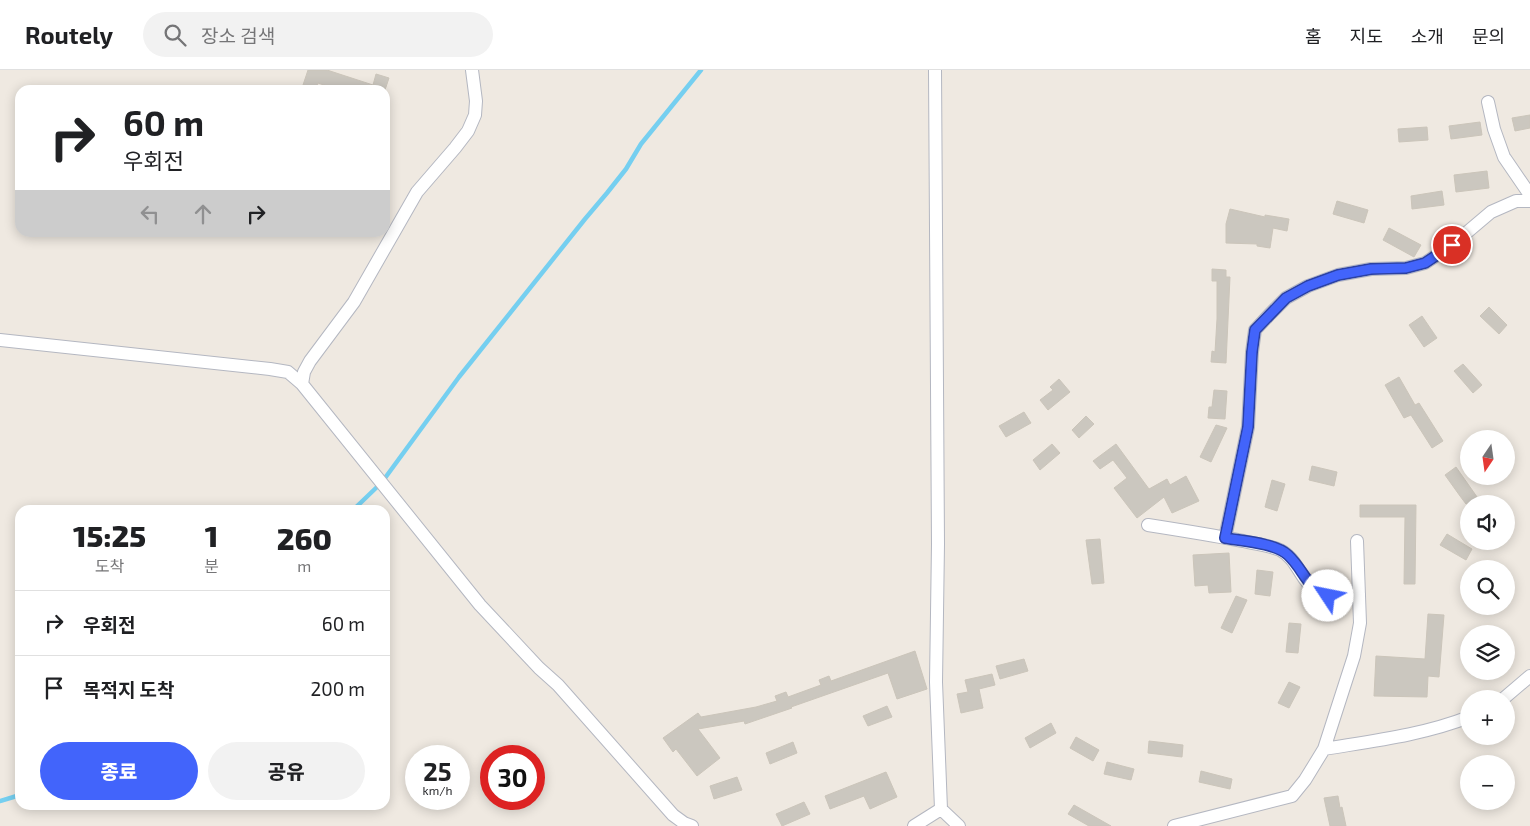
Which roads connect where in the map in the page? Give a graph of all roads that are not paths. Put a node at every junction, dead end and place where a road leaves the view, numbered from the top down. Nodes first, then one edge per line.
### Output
1 (472, 70) edge
2 (935, 70) edge
3 (1488, 102) dead end
4 (1530, 195) edge
5 (1530, 201) edge
6 (0, 340) edge
7 (302, 384) junction
8 (1148, 525) dead end
9 (1225, 538) junction
10 (1357, 541) dead end
11 (1359, 594) junction
12 (1530, 676) edge
13 (1514, 690) edge
14 (1460, 721) edge
15 (1324, 749) junction
16 (941, 809) junction
17 (692, 826) edge
18 (914, 826) edge
19 (959, 826) edge
20 (1174, 826) edge

1 - 7 street
2 - 16 street
3 - 4 street
5 - 9 street
6 - 7 street
7 - 17 street
8 - 9 street
9 - 11 street
10 - 11 street
11 - 15 street
12 - 13 street
14 - 15 street
15 - 20 street
16 - 18 street
16 - 19 street

